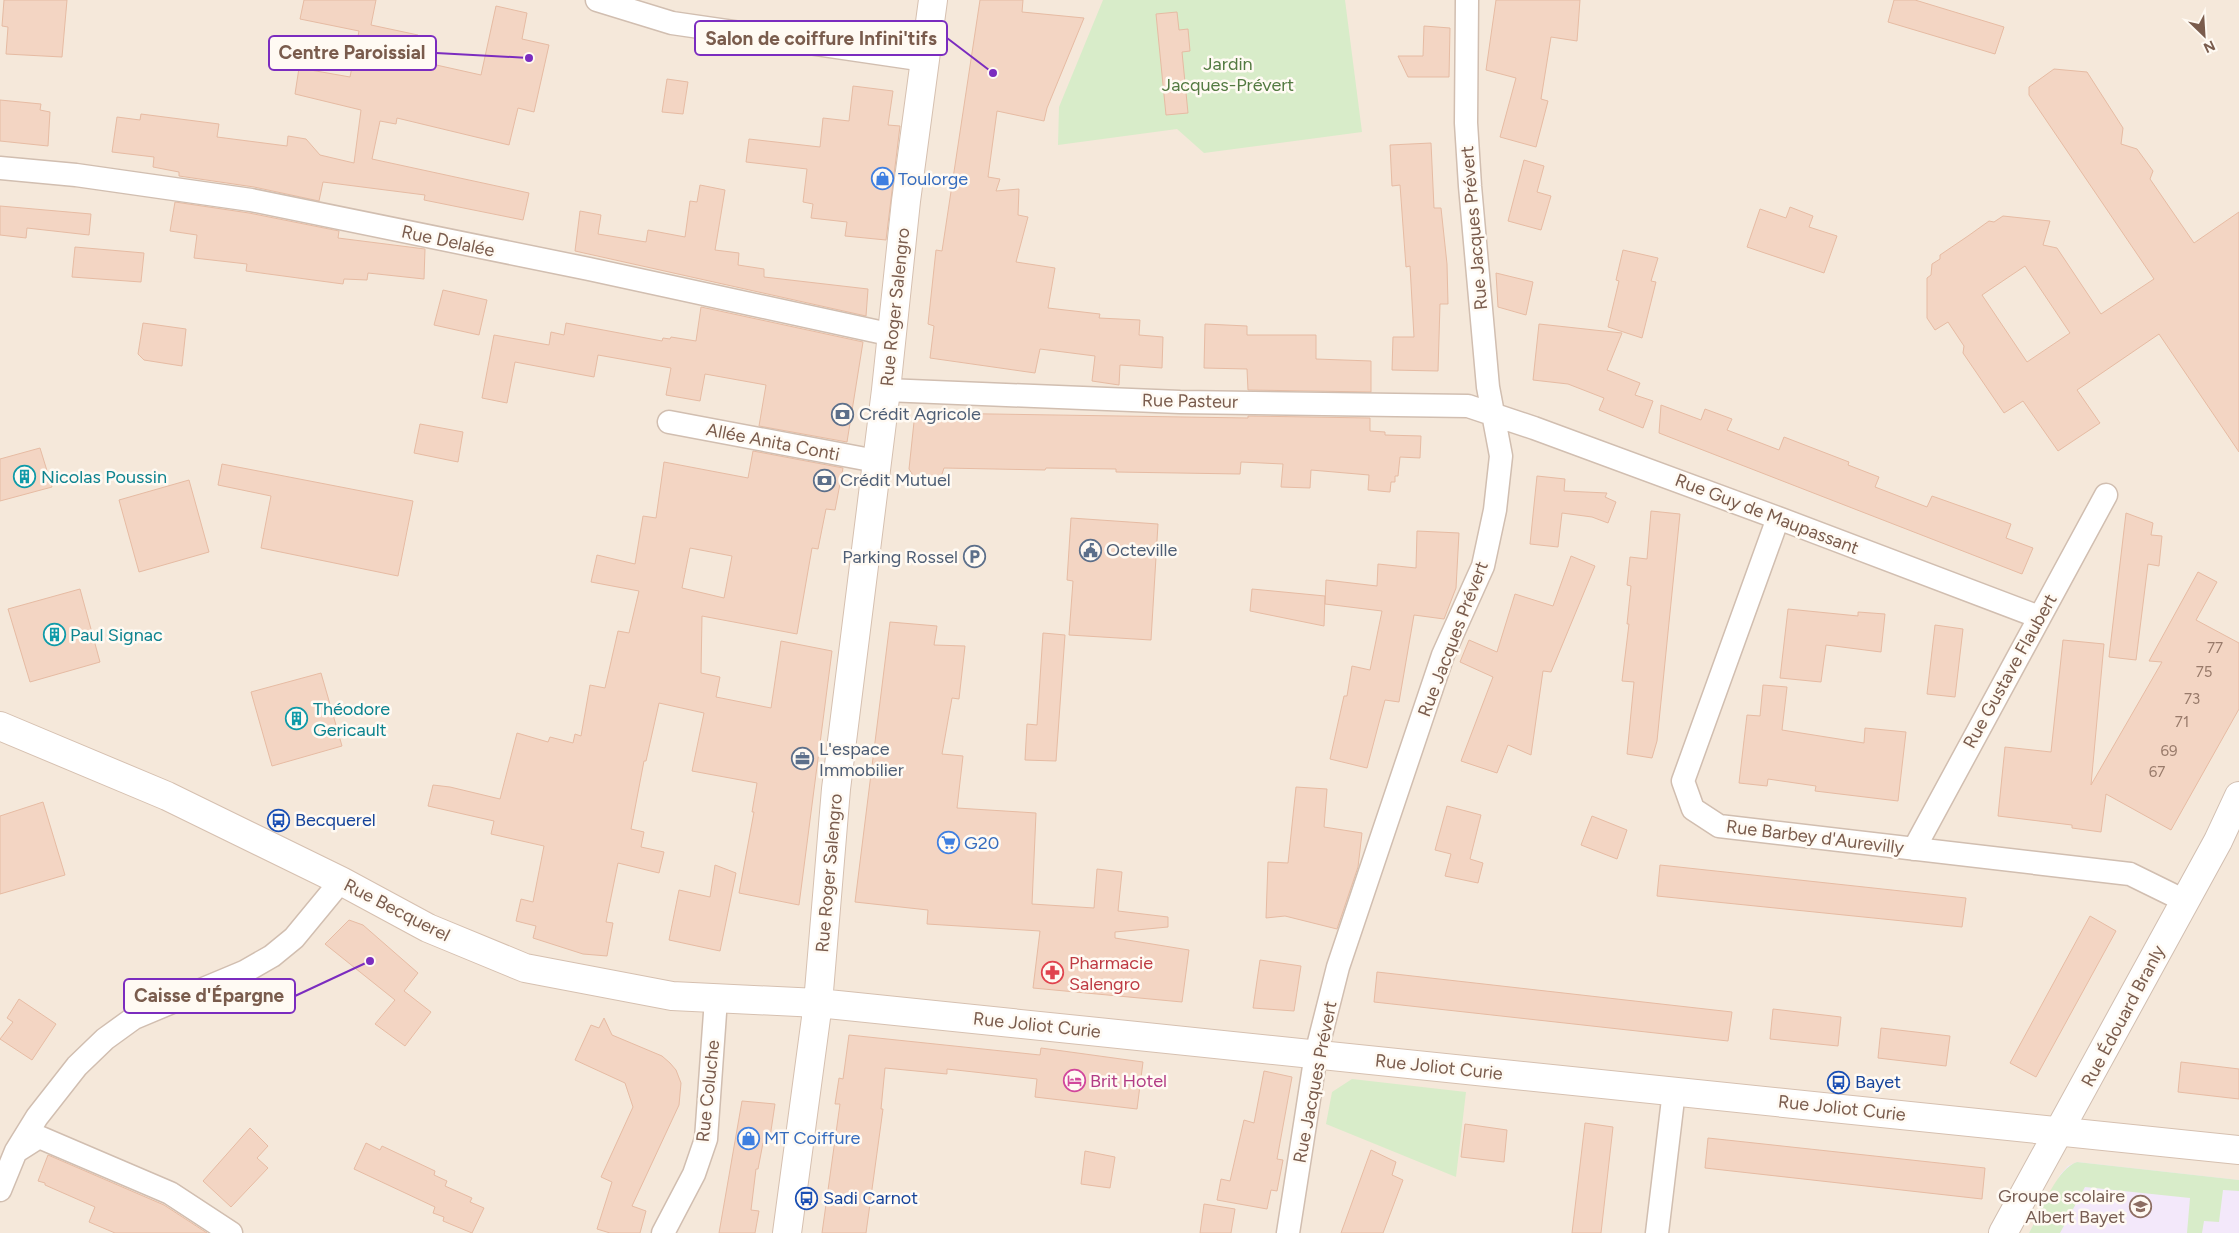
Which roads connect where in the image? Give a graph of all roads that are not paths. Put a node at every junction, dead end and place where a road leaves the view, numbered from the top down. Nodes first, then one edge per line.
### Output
1 (598, 0) edge
2 (933, 0) edge
3 (1467, 0) edge
4 (925, 60) junction
5 (0, 168) edge
6 (893, 336) junction
7 (886, 390) junction
8 (1493, 414) junction
9 (669, 422) dead end
10 (876, 461) junction
11 (2106, 494) dead end
12 (1778, 518) junction
13 (2039, 617) junction
14 (0, 726) edge
15 (2239, 796) edge
16 (1914, 848) junction
17 (341, 881) junction
18 (2185, 900) junction
19 (716, 999) junction
20 (818, 1003) junction
21 (1316, 1054) junction
22 (1674, 1091) junction
23 (2060, 1131) junction
24 (2239, 1150) edge
25 (8, 1152) edge
26 (0, 1190) edge
27 (230, 1233) edge
28 (662, 1233) edge
29 (787, 1233) edge
30 (1288, 1233) edge
31 (1657, 1233) edge
32 (2003, 1233) edge

1 - 4 street
2 - 4 main road, Rue Roger Salengro
3 - 8 street, Rue Jacques Prévert
4 - 6 main road, Rue Roger Salengro
5 - 6 street, Rue Delalée
6 - 7 main road, Rue Roger Salengro
7 - 8 street, Rue Pasteur
7 - 10 main road, Rue Roger Salengro
8 - 12 street, Rue Guy de Maupassant
8 - 21 street, Rue Jacques Prévert
9 - 10 street, Allée Anita Conti
10 - 20 main road, Rue Roger Salengro
11 - 13 street, Rue Gustave Flaubert
12 - 13 street, Rue Guy de Maupassant
12 - 16 street, Rue Barbey d'Aurevilly
13 - 16 street, Rue Gustave Flaubert
14 - 17 main road, Rue Becquerel
15 - 18 main road, Rue Édouard Branly
16 - 18 street, Rue Barbey d'Aurevilly
17 - 19 main road, Rue Becquerel
17 - 25 street
18 - 23 main road, Rue Édouard Branly
19 - 20 main road, Rue Becquerel
19 - 28 street, Rue Coluche
20 - 21 main road, Rue Joliot Curie
20 - 29 main road, Rue Roger Salengro
21 - 22 main road, Rue Joliot Curie
21 - 30 street, Rue Jacques Prévert
22 - 23 main road, Rue Joliot Curie
22 - 31 street
23 - 24 main road, Rue Joliot Curie
23 - 32 main road, Rue Édouard Branly
25 - 26 street
25 - 27 street

